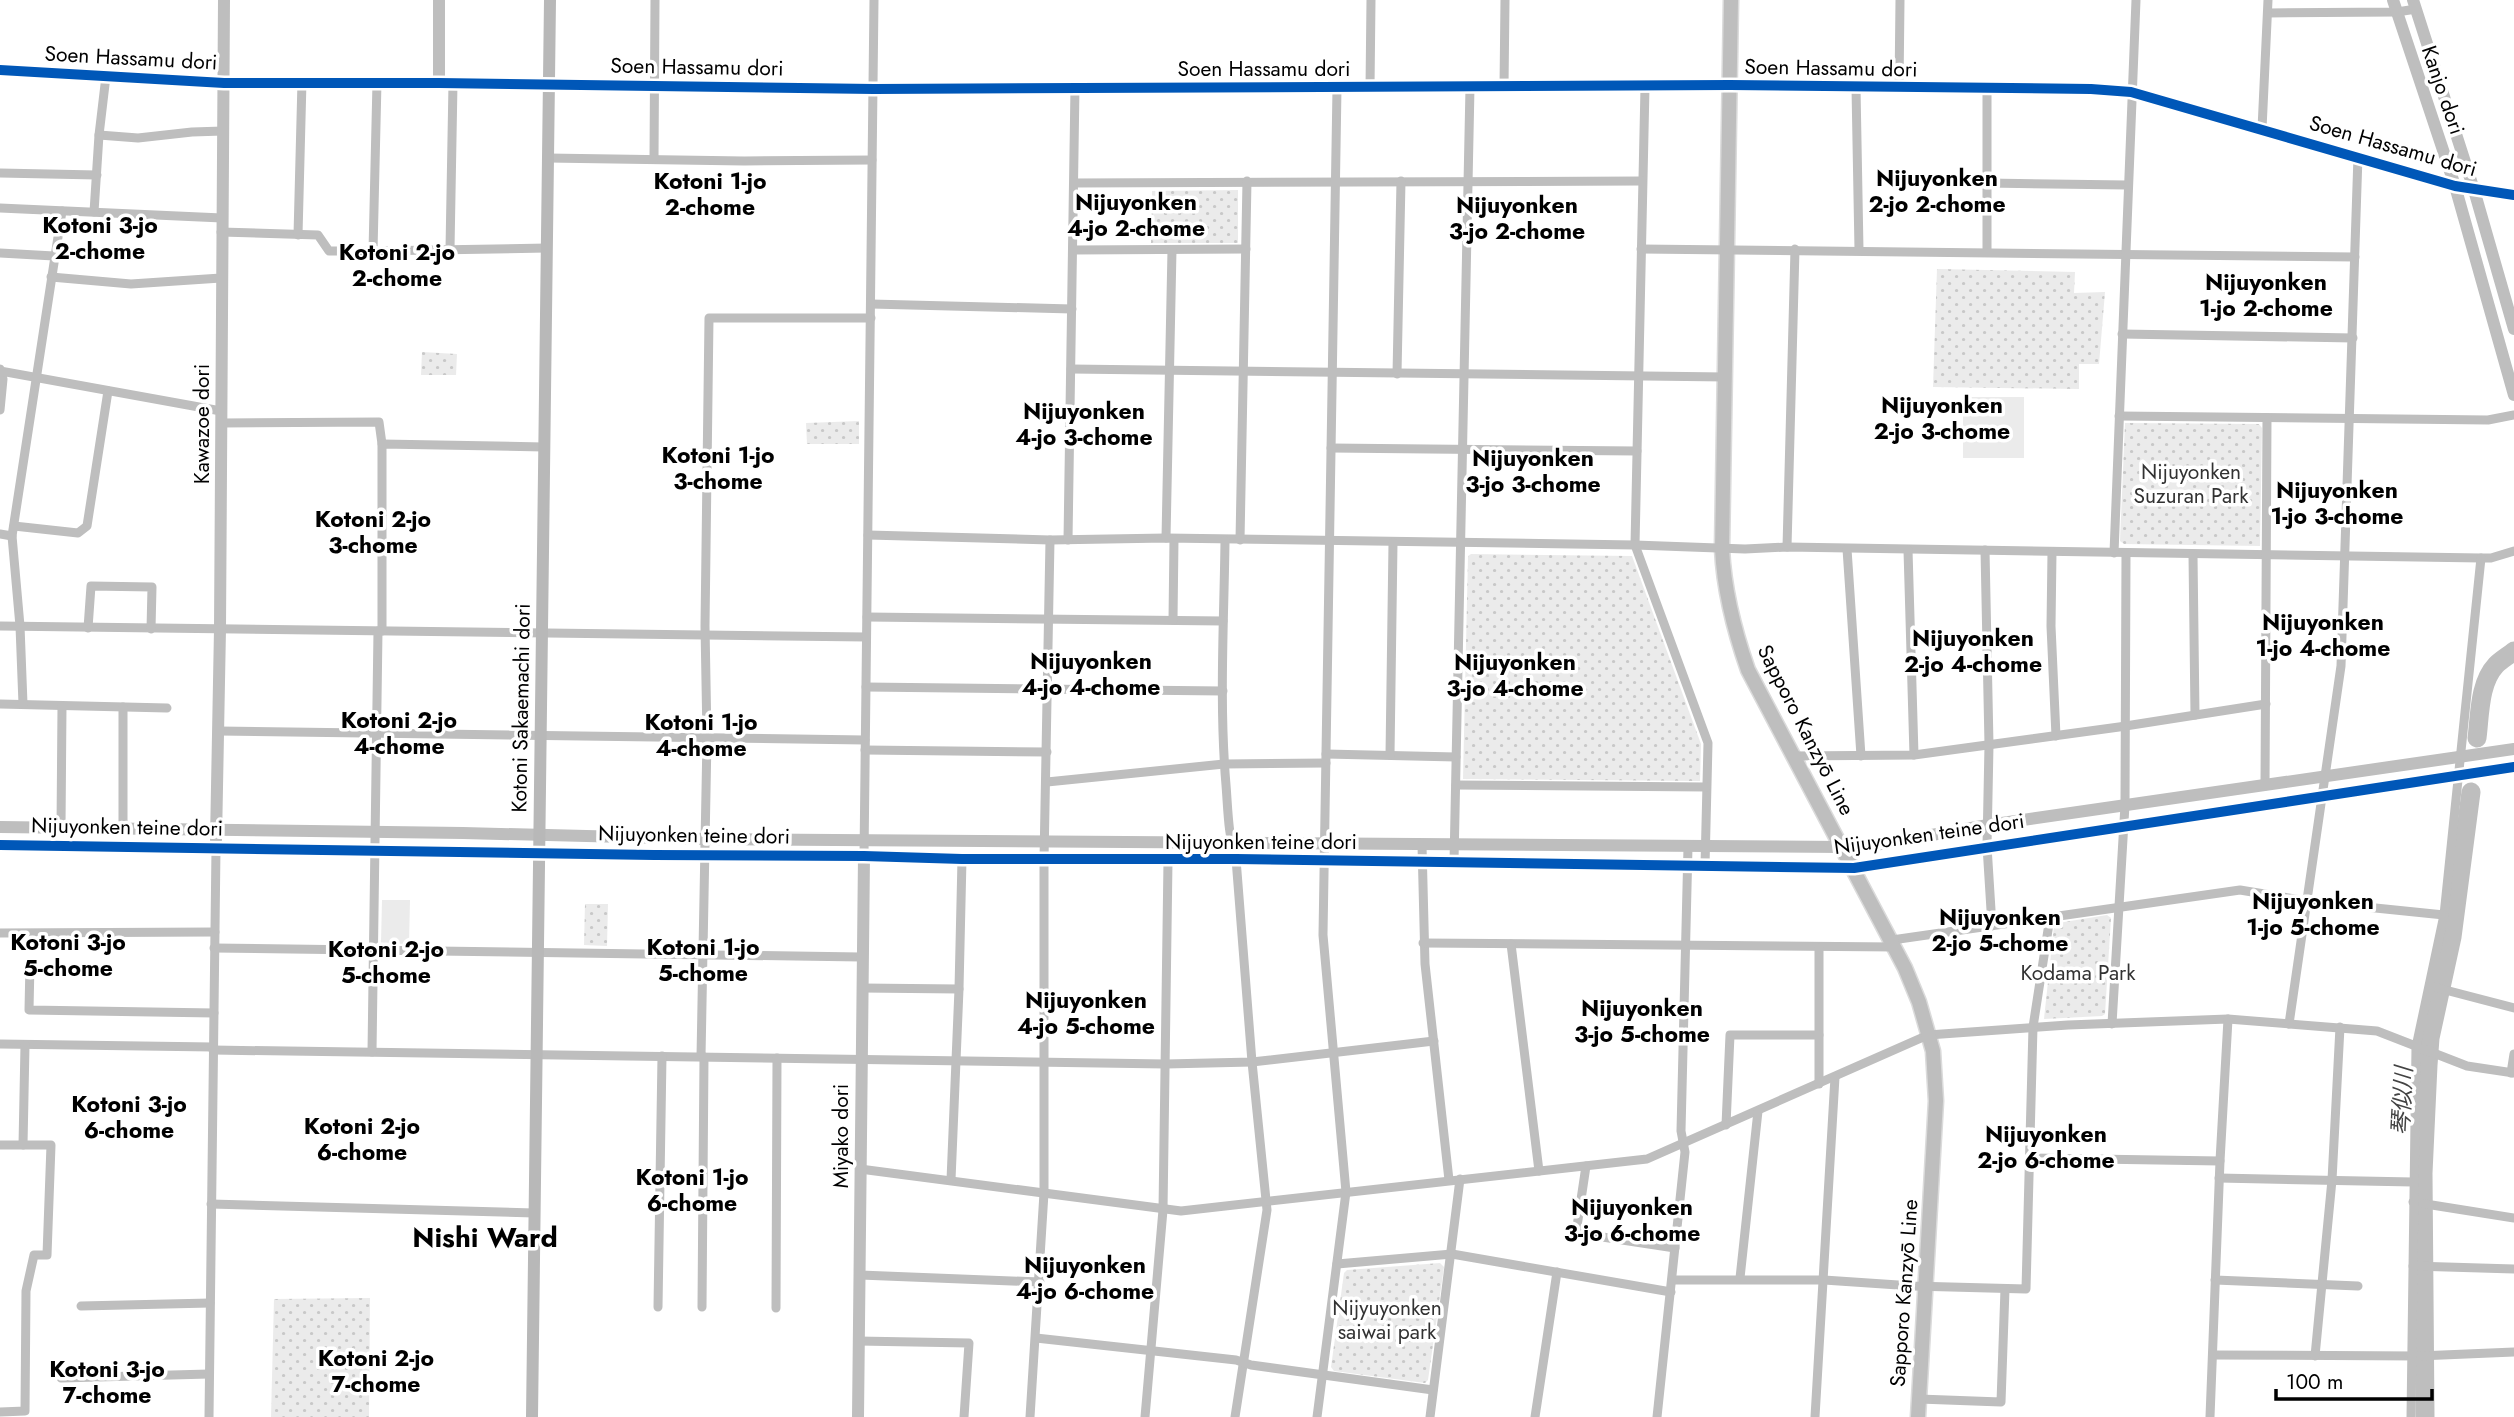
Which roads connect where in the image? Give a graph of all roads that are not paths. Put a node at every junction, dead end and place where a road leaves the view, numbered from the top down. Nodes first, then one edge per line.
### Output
1 (224, 0) edge
2 (439, 0) edge
3 (550, 0) edge
4 (655, 0) edge
5 (874, 0) edge
6 (1371, 0) edge
7 (1505, 0) edge
8 (1731, 0) edge
9 (1900, 0) edge
10 (2136, 0) edge
11 (2268, 0) edge
12 (2415, 4) edge
13 (2395, 6) edge
14 (2268, 13) junction
15 (0, 70) edge
16 (106, 76) junction
17 (302, 81) junction
18 (377, 82) junction
19 (224, 83) junction
20 (439, 83) junction
21 (453, 83) junction
22 (549, 84) junction
23 (1730, 85) junction
24 (654, 86) junction
25 (1075, 87) junction
26 (1504, 87) junction
27 (1645, 87) junction
28 (1337, 88) junction
29 (1370, 88) junction
30 (1470, 88) junction
31 (1856, 88) junction
32 (1899, 88) junction
33 (1987, 88) junction
34 (874, 89) junction
35 (2132, 92) junction
36 (2262, 129) junction
37 (223, 131) junction
38 (99, 135) junction
39 (2358, 156) junction
40 (548, 158) junction
41 (654, 159) junction
42 (872, 160) junction
43 (0, 173) edge
44 (97, 175) junction
45 (1247, 181) junction
46 (1335, 181) junction
47 (1401, 181) junction
48 (1642, 181) junction
49 (1469, 182) junction
50 (1074, 183) junction
51 (1987, 183) junction
52 (2127, 185) junction
53 (2455, 186) junction
54 (2474, 190) junction
55 (2514, 195) edge
56 (0, 208) edge
57 (62, 211) junction
58 (94, 212) junction
59 (222, 218) junction
60 (221, 232) junction
61 (298, 234) junction
62 (547, 248) junction
63 (1728, 248) junction
64 (450, 249) junction
65 (1246, 249) junction
66 (1641, 249) junction
67 (1794, 249) junction
68 (1074, 250) junction
69 (1172, 250) junction
70 (1858, 250) junction
71 (373, 251) junction
72 (1987, 252) junction
73 (0, 253) edge
74 (2125, 254) junction
75 (54, 256) junction
76 (2355, 257) junction
77 (51, 277) junction
78 (221, 278) junction
79 (871, 304) junction
80 (1072, 309) junction
81 (871, 318) junction
82 (2514, 329) edge
83 (2122, 334) junction
84 (2353, 338) junction
85 (1072, 369) junction
86 (1170, 370) junction
87 (0, 371) edge
88 (1244, 372) junction
89 (1332, 373) junction
90 (1397, 374) junction
91 (1465, 375) junction
92 (1639, 376) junction
93 (1726, 377) junction
94 (37, 378) junction
95 (108, 391) junction
96 (2514, 395) edge
97 (0, 410) edge
98 (2514, 415) edge
99 (2119, 416) junction
100 (221, 417) junction
101 (2267, 418) junction
102 (2351, 419) junction
103 (382, 444) junction
104 (544, 447) junction
105 (1331, 447) junction
106 (1463, 449) junction
107 (1637, 451) junction
108 (13, 531) junction
109 (0, 534) edge
110 (868, 535) junction
111 (1170, 539) junction
112 (1050, 540) junction
113 (1068, 540) junction
114 (1240, 540) junction
115 (1225, 541) junction
116 (1329, 542) junction
117 (1393, 542) junction
118 (1461, 543) junction
119 (1635, 545) junction
120 (1787, 547) junction
121 (1722, 549) junction
122 (1847, 549) junction
123 (1908, 550) junction
124 (1985, 550) junction
125 (2514, 551) edge
126 (2052, 552) junction
127 (2114, 552) junction
128 (2126, 553) junction
129 (2193, 555) junction
130 (2266, 555) junction
131 (2345, 555) junction
132 (2481, 558) junction
133 (867, 617) junction
134 (1047, 619) junction
135 (1173, 621) junction
136 (1223, 621) junction
137 (0, 625) edge
138 (20, 626) junction
139 (88, 628) junction
140 (151, 629) junction
141 (220, 629) junction
142 (380, 631) junction
143 (542, 632) junction
144 (706, 635) junction
145 (866, 637) junction
146 (866, 687) junction
147 (1047, 688) junction
148 (1223, 691) junction
149 (0, 704) edge
150 (23, 704) junction
151 (2266, 704) junction
152 (62, 706) junction
153 (123, 708) junction
154 (167, 708) dead end
155 (2195, 715) junction
156 (2126, 726) junction
157 (219, 731) junction
158 (376, 734) junction
159 (540, 736) junction
160 (2056, 736) junction
161 (707, 738) junction
162 (865, 745) junction
163 (1989, 745) junction
164 (2514, 749) edge
165 (1047, 752) junction
166 (1390, 755) junction
167 (1914, 755) junction
168 (1794, 756) junction
169 (1861, 756) junction
170 (1456, 757) junction
171 (2462, 757) junction
172 (1326, 759) junction
173 (1224, 764) junction
174 (2514, 767) edge
175 (2325, 775) junction
176 (2460, 775) junction
177 (1047, 782) junction
178 (1456, 785) junction
179 (2265, 786) junction
180 (1706, 788) junction
181 (2321, 795) junction
182 (2124, 805) junction
183 (1988, 825) junction
184 (2124, 825) junction
185 (0, 827) edge
186 (61, 828) junction
187 (123, 830) junction
188 (216, 831) junction
189 (374, 832) junction
190 (539, 836) junction
191 (704, 839) junction
192 (864, 840) junction
193 (1046, 842) junction
194 (1231, 843) junction
195 (1325, 843) junction
196 (0, 845) edge
197 (1422, 845) junction
198 (1455, 846) junction
199 (1986, 846) junction
200 (1688, 847) junction
201 (1843, 847) junction
202 (215, 848) junction
203 (1705, 848) junction
204 (374, 849) junction
205 (539, 852) junction
206 (704, 855) junction
207 (864, 856) junction
208 (962, 859) junction
209 (1236, 859) junction
210 (1044, 860) junction
211 (1168, 861) junction
212 (1421, 861) junction
213 (1325, 862) junction
214 (1454, 862) junction
215 (1688, 865) junction
216 (1705, 866) junction
217 (1854, 867) junction
218 (2307, 901) junction
219 (2119, 907) junction
220 (2444, 915) junction
221 (2050, 917) junction
222 (1992, 926) junction
223 (215, 932) junction
224 (0, 933) edge
225 (1423, 943) junction
226 (1511, 944) junction
227 (1894, 944) junction
228 (1686, 947) junction
229 (214, 948) junction
230 (1819, 948) junction
231 (373, 950) junction
232 (538, 952) junction
233 (702, 955) junction
234 (861, 957) junction
235 (30, 963) dead end
236 (2432, 987) junction
237 (862, 988) junction
238 (959, 989) junction
239 (2514, 1009) edge
240 (214, 1013) junction
241 (2228, 1019) junction
242 (2112, 1024) junction
243 (2289, 1024) junction
244 (2033, 1027) junction
245 (2340, 1027) junction
246 (1819, 1035) junction
247 (1928, 1035) junction
248 (1434, 1041) junction
249 (0, 1044) edge
250 (26, 1045) junction
251 (213, 1048) junction
252 (2418, 1048) junction
253 (372, 1052) junction
254 (537, 1054) junction
255 (2514, 1054) edge
256 (1333, 1055) junction
257 (662, 1056) junction
258 (702, 1057) junction
259 (777, 1058) junction
260 (861, 1059) junction
261 (956, 1061) junction
262 (1045, 1062) junction
263 (1252, 1062) junction
264 (1166, 1064) junction
265 (2512, 1073) edge
266 (1835, 1077) junction
267 (1819, 1084) junction
268 (1758, 1111) junction
269 (1726, 1125) junction
270 (1684, 1143) junction
271 (0, 1145) edge
272 (23, 1145) junction
273 (2030, 1158) junction
274 (2220, 1161) junction
275 (1586, 1166) junction
276 (860, 1169) junction
277 (1539, 1171) junction
278 (2219, 1178) junction
279 (1460, 1179) junction
280 (951, 1180) junction
281 (1449, 1180) junction
282 (2332, 1180) junction
283 (2413, 1182) junction
284 (1346, 1192) junction
285 (1044, 1193) junction
286 (1266, 1200) junction
287 (2416, 1203) junction
288 (211, 1204) junction
289 (1163, 1210) junction
290 (534, 1213) junction
291 (2514, 1218) edge
292 (1675, 1248) junction
293 (1452, 1254) junction
294 (1337, 1264) junction
295 (2416, 1266) junction
296 (2514, 1269) edge
297 (1557, 1272) junction
298 (860, 1275) junction
299 (1740, 1278) junction
300 (1672, 1280) junction
301 (1824, 1280) junction
302 (2216, 1280) junction
303 (1040, 1282) junction
304 (2322, 1285) junction
305 (1927, 1286) junction
306 (2358, 1286) dead end
307 (2005, 1289) junction
308 (1671, 1292) junction
309 (210, 1303) junction
310 (81, 1306) dead end
311 (658, 1307) dead end
312 (702, 1307) dead end
313 (776, 1308) dead end
314 (1036, 1338) junction
315 (858, 1341) junction
316 (1151, 1351) junction
317 (2514, 1352) edge
318 (2213, 1356) junction
319 (2315, 1356) junction
320 (2416, 1356) junction
321 (1244, 1363) junction
322 (209, 1374) junction
323 (1322, 1375) junction
324 (61, 1378) dead end
325 (1433, 1390) junction
326 (1919, 1399) junction
327 (0, 1412) edge
328 (209, 1417) edge
329 (532, 1417) edge
330 (858, 1417) edge
331 (964, 1417) edge
332 (1030, 1417) edge
333 (1145, 1417) edge
334 (1235, 1417) edge
335 (1317, 1417) edge
336 (1430, 1417) edge
337 (1535, 1417) edge
338 (1657, 1417) edge
339 (1815, 1417) edge
340 (1918, 1417) edge
341 (2210, 1417) edge
342 (2411, 1417) edge

1 - 19 street, Kawazoe dori
2 - 20 street
3 - 22 main road, Kotoni Sakaemachi dori
4 - 24 street
5 - 34 street
6 - 29 street
7 - 26 street
8 - 23 main road, Sapporo Kanzyō Line
9 - 32 street
10 - 35 street
11 - 14 street
12 - 13 street
12 - 54 street, Kanjo dori
13 - 14 street
13 - 53 street, Kanjo dori
14 - 36 street
15 - 16 street, Soen Hassamu dori
16 - 19 street, Soen Hassamu dori
16 - 38 street
17 - 18 street, Soen Hassamu dori
17 - 19 street, Soen Hassamu dori
17 - 61 street
18 - 20 street, Soen Hassamu dori
18 - 71 street
19 - 37 street, Kawazoe dori
20 - 21 street, Soen Hassamu dori
21 - 22 street, Soen Hassamu dori
21 - 64 street
22 - 24 street, Soen Hassamu dori
22 - 40 main road, Kotoni Sakaemachi dori
23 - 27 street, Soen Hassamu dori
23 - 31 street, Soen Hassamu dori
23 - 63 main road, Sapporo Kanzyō Line
24 - 34 street, Soen Hassamu dori
24 - 41 street
25 - 28 street, Soen Hassamu dori
25 - 34 street, Soen Hassamu dori
25 - 50 street
26 - 27 street, Soen Hassamu dori
26 - 30 street, Soen Hassamu dori
27 - 48 street
28 - 29 street, Soen Hassamu dori
28 - 46 street
29 - 30 street, Soen Hassamu dori
30 - 49 street
31 - 32 street, Soen Hassamu dori
31 - 70 street
32 - 33 street, Soen Hassamu dori
33 - 35 street, Soen Hassamu dori
33 - 51 street
34 - 42 street
35 - 36 street, Soen Hassamu dori
35 - 52 street
36 - 39 street, Soen Hassamu dori
37 - 38 street
37 - 59 street, Kawazoe dori
38 - 44 street
39 - 53 street, Soen Hassamu dori
39 - 76 street
40 - 41 street
40 - 62 main road, Kotoni Sakaemachi dori
41 - 42 street
42 - 79 street
43 - 44 street
44 - 58 street
45 - 46 street
45 - 50 street
45 - 65 street
46 - 47 street
46 - 89 street
47 - 49 street
47 - 90 street
48 - 49 street
48 - 66 street
49 - 91 street
50 - 68 street
51 - 52 street
51 - 72 street
52 - 74 street
53 - 54 street, Soen Hassamu dori
53 - 96 street, Kanjo dori
54 - 55 street, Soen Hassamu dori
54 - 82 street, Kanjo dori
56 - 57 street
57 - 58 street
57 - 75 street
58 - 59 street
59 - 60 street, Kawazoe dori
60 - 61 street
60 - 78 street, Kawazoe dori
61 - 71 street
62 - 64 street
62 - 104 main road, Kotoni Sakaemachi dori
63 - 66 street
63 - 67 street
63 - 93 main road, Sapporo Kanzyō Line
64 - 71 street
65 - 69 street
65 - 88 street
66 - 92 street
67 - 70 street
67 - 120 street
68 - 69 street
68 - 80 street
69 - 86 street
70 - 72 street
72 - 74 street
73 - 75 street
74 - 76 street
74 - 83 street
75 - 77 street
76 - 84 street
77 - 78 street
77 - 94 street
78 - 100 street, Kawazoe dori
79 - 80 street
79 - 81 street
80 - 85 street
81 - 110 street
81 - 144 street
83 - 84 street
83 - 99 street
84 - 102 street
85 - 86 street
85 - 113 street
86 - 88 street
86 - 111 street
87 - 94 street
87 - 97 street
88 - 89 street
88 - 114 street
89 - 90 street
89 - 105 street
90 - 91 street
91 - 92 street
91 - 106 street
92 - 93 street
92 - 107 street
93 - 121 main road, Sapporo Kanzyō Line
94 - 95 street
94 - 108 street
95 - 100 street
95 - 108 street
98 - 102 street
99 - 101 street
99 - 127 street
100 - 103 street
100 - 141 street, Kawazoe dori
101 - 102 street
101 - 130 street
102 - 131 street
103 - 104 street
103 - 142 street
104 - 143 main road, Kotoni Sakaemachi dori
105 - 106 street
105 - 116 street
106 - 107 street
106 - 118 street
107 - 119 street
108 - 109 street
108 - 138 street
110 - 112 street
110 - 133 street
111 - 113 street
111 - 115 street
111 - 135 street
112 - 113 street
112 - 134 street
114 - 115 street
114 - 116 street
115 - 136 street
116 - 117 street
116 - 172 street
117 - 118 street
117 - 166 street
118 - 119 street
118 - 170 street
119 - 121 street
119 - 180 street
120 - 121 street
120 - 122 street
121 - 168 main road, Sapporo Kanzyō Line
122 - 123 street
122 - 169 street
123 - 124 street
123 - 167 street
124 - 126 street
124 - 163 street
125 - 132 street
126 - 127 street
126 - 160 street
127 - 128 street
128 - 129 street
128 - 156 street
129 - 130 street
129 - 155 street
130 - 131 street
130 - 151 street
131 - 132 street
131 - 175 street
132 - 171 street
133 - 134 street
133 - 145 street
134 - 135 street
134 - 147 street
135 - 136 street
136 - 148 street
137 - 138 street
138 - 139 street
138 - 150 street
139 - 140 street
139 - 140 street
140 - 141 street
141 - 142 street
141 - 157 street, Kawazoe dori
142 - 143 street
142 - 158 street
143 - 144 street
143 - 159 main road, Kotoni Sakaemachi dori
144 - 145 street
144 - 161 street
145 - 146 street
146 - 147 street
146 - 162 street
147 - 148 street
147 - 165 street
148 - 173 street
149 - 150 street
150 - 152 street
151 - 155 street
151 - 179 street
152 - 153 street
152 - 186 street
153 - 154 street
153 - 187 street
155 - 156 street
156 - 160 street
156 - 182 street
157 - 158 street
157 - 188 street, Kawazoe dori
158 - 159 street
158 - 189 street
159 - 161 street
159 - 190 main road, Kotoni Sakaemachi dori
160 - 163 street
161 - 162 street
161 - 191 street
162 - 165 street
162 - 192 street
163 - 167 street
163 - 183 street
164 - 171 street, Nijuyonken teine dori
165 - 177 street
166 - 170 street
166 - 172 street
167 - 169 street
168 - 169 street
168 - 201 main road, Sapporo Kanzyō Line
170 - 178 street
171 - 175 street, Nijuyonken teine dori
171 - 176 street
172 - 173 street
172 - 195 street
173 - 177 street
173 - 194 street
174 - 176 street, Nijuyonken teine dori
175 - 179 street, Nijuyonken teine dori
175 - 181 street
176 - 181 street, Nijuyonken teine dori
176 - 220 street
177 - 193 street
178 - 180 street
178 - 198 street
179 - 182 street, Nijuyonken teine dori
180 - 203 street
181 - 184 street, Nijuyonken teine dori
181 - 218 street
182 - 183 street, Nijuyonken teine dori
182 - 184 street
183 - 199 street
183 - 201 street, Nijuyonken teine dori
184 - 199 street, Nijuyonken teine dori
184 - 219 street
185 - 186 street, Nijuyonken teine dori
186 - 187 street, Nijuyonken teine dori
187 - 188 street, Nijuyonken teine dori
188 - 189 street, Nijuyonken teine dori
188 - 202 street, Kawazoe dori
189 - 190 street, Nijuyonken teine dori
189 - 204 street
190 - 191 street, Nijuyonken teine dori
190 - 205 main road, Kotoni Sakaemachi dori
191 - 192 street, Nijuyonken teine dori
191 - 206 street
192 - 193 street, Nijuyonken teine dori
192 - 207 street
193 - 194 street, Nijuyonken teine dori
193 - 210 street
194 - 195 street, Nijuyonken teine dori
194 - 209 street
195 - 197 street, Nijuyonken teine dori
195 - 213 street
196 - 202 street, Nijuyonken teine dori
197 - 198 street, Nijuyonken teine dori
197 - 212 street
198 - 200 street, Nijuyonken teine dori
198 - 214 street
199 - 217 street, Nijuyonken teine dori
199 - 222 street
200 - 203 street, Nijuyonken teine dori
200 - 215 street
201 - 203 street, Nijuyonken teine dori
201 - 217 main road, Sapporo Kanzyō Line
202 - 204 street, Nijuyonken teine dori
202 - 223 street
203 - 216 street
204 - 205 street, Nijuyonken teine dori
204 - 231 street
205 - 206 street, Nijuyonken teine dori
205 - 232 main road, Kotoni Sakaemachi dori
206 - 207 street, Nijuyonken teine dori
206 - 233 street
207 - 208 street, Nijuyonken teine dori
207 - 234 street, Miyako dori
208 - 210 street, Nijuyonken teine dori
208 - 238 street
209 - 211 street, Nijuyonken teine dori
209 - 213 street, Nijuyonken teine dori
209 - 263 street
210 - 211 street, Nijuyonken teine dori
210 - 262 street
211 - 264 street
212 - 213 street, Nijuyonken teine dori
212 - 214 street, Nijuyonken teine dori
212 - 225 street
213 - 256 street
214 - 215 street, Nijuyonken teine dori
215 - 216 street, Nijuyonken teine dori
215 - 228 street
216 - 217 street, Nijuyonken teine dori
217 - 227 main road, Sapporo Kanzyō Line
218 - 219 street
218 - 220 street
218 - 243 street
219 - 221 street
219 - 242 street
220 - 236 street
221 - 222 street
221 - 244 street
222 - 227 street
223 - 224 street
223 - 229 street
225 - 226 street
225 - 248 street
226 - 228 street
226 - 277 street
227 - 230 street
227 - 247 main road, Sapporo Kanzyō Line
228 - 230 street
228 - 270 street
229 - 231 street
229 - 240 street
230 - 246 street
231 - 232 street
231 - 253 street
232 - 233 street
232 - 254 main road, Kotoni Sakaemachi dori
233 - 234 street
233 - 258 street
234 - 237 street, Miyako dori
235 - 240 street
236 - 239 street
236 - 252 street
237 - 238 street
237 - 260 street, Miyako dori
238 - 261 street
240 - 251 street
241 - 242 street
241 - 243 street
241 - 274 street
242 - 244 street
243 - 245 street
244 - 247 street
244 - 273 street
245 - 252 street
245 - 282 street
246 - 267 street
246 - 269 street
247 - 266 street
247 - 305 main road, Sapporo Kanzyō Line
248 - 256 street
248 - 281 street
249 - 250 street
250 - 251 street
250 - 272 street
251 - 253 street
251 - 288 street
252 - 265 street
252 - 283 street
253 - 254 street
254 - 257 street
254 - 290 main road, Kotoni Sakaemachi dori
255 - 265 street
256 - 263 street
256 - 284 street
257 - 258 street
257 - 311 street
258 - 259 street
258 - 312 street
259 - 260 street
259 - 313 street
260 - 261 street
260 - 276 street, Miyako dori
261 - 262 street
261 - 280 street
262 - 264 street
262 - 285 street
263 - 264 street
263 - 286 street
264 - 289 street
266 - 267 street
266 - 301 street
267 - 268 street
268 - 269 street
268 - 299 street
269 - 270 street
270 - 275 street
270 - 292 street
271 - 272 street
272 - 327 street
273 - 274 street
273 - 307 street
274 - 278 street
275 - 277 street
275 - 292 street
276 - 280 street
276 - 298 street, Miyako dori
277 - 279 street
278 - 282 street
278 - 302 street
279 - 281 street
279 - 293 street
280 - 285 street
281 - 284 street
282 - 283 street
282 - 304 street
283 - 287 street
284 - 286 street
284 - 294 street
285 - 289 street
285 - 303 street
286 - 289 street
286 - 321 street
287 - 291 street
287 - 295 street
288 - 290 street
288 - 309 street
289 - 316 street
290 - 329 main road, Kotoni Sakaemachi dori
292 - 300 street
293 - 294 street
293 - 297 street
293 - 325 street
294 - 323 street
295 - 296 street
295 - 320 street
297 - 308 street
297 - 337 street
298 - 303 street
298 - 315 street, Miyako dori
299 - 300 street
299 - 301 street
300 - 308 street
301 - 305 street
301 - 339 street
302 - 304 street
302 - 318 street
303 - 314 street
304 - 306 street
304 - 319 street
305 - 307 street
305 - 326 main road, Sapporo Kanzyō Line
307 - 326 street
308 - 338 street
309 - 310 street
309 - 322 street
314 - 316 street
314 - 332 street
315 - 330 street, Miyako dori
315 - 331 street
316 - 321 street
316 - 333 street
317 - 320 street
318 - 319 street
318 - 341 street
319 - 320 street
320 - 342 street
321 - 323 street
321 - 334 street
322 - 324 street
322 - 328 street
323 - 325 street
323 - 335 street
325 - 336 street
326 - 340 main road, Sapporo Kanzyō Line

